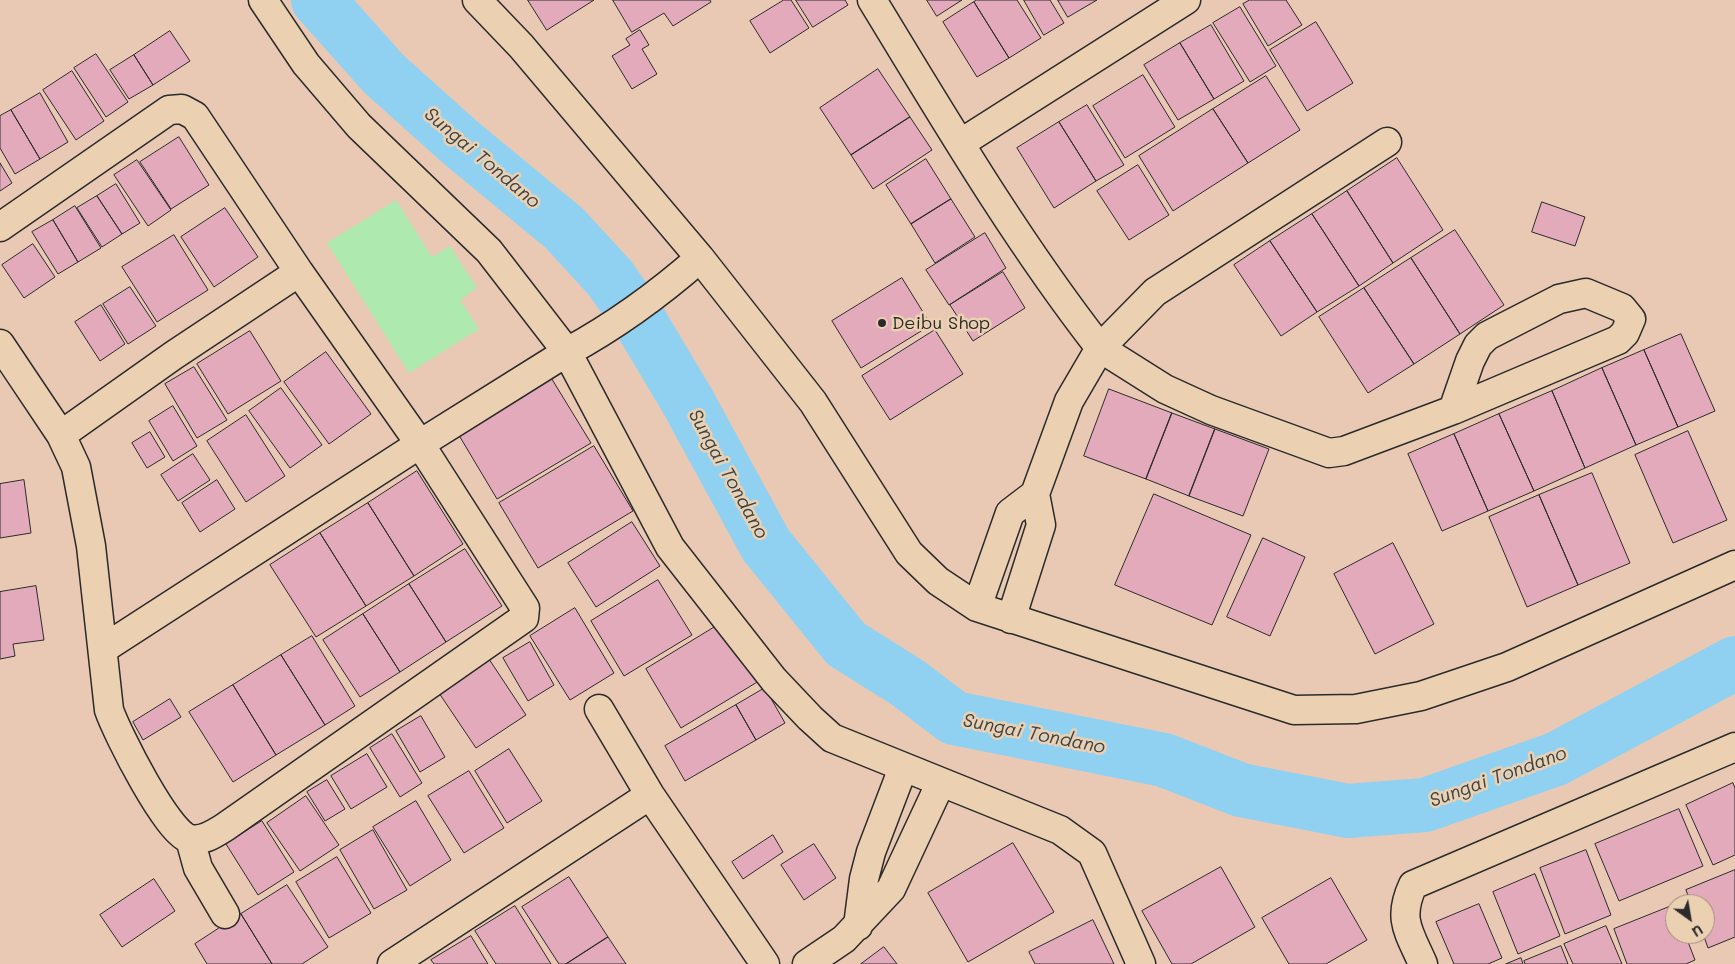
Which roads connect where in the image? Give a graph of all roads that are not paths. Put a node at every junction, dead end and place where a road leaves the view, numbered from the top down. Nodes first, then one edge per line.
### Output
1 (263, 0) edge
2 (477, 0) edge
3 (872, 0) edge
4 (1186, 0) edge
5 (1387, 142) dead end
6 (961, 143) junction
7 (0, 227) edge
8 (700, 258) junction
9 (299, 272) junction
10 (0, 344) edge
11 (1100, 348) junction
12 (567, 352) junction
13 (1453, 410) junction
14 (61, 435) junction
15 (420, 444) junction
16 (1035, 494) junction
17 (1735, 565) edge
18 (977, 607) junction
19 (1011, 619) junction
20 (103, 649) junction
21 (599, 709) dead end
22 (1735, 747) edge
23 (903, 768) junction
24 (941, 782) junction
25 (650, 795) junction
26 (190, 840) junction
27 (225, 914) dead end
28 (858, 926) junction
29 (392, 964) edge
30 (764, 964) edge
31 (806, 964) edge
32 (1141, 964) edge
33 (1424, 964) edge

1 - 12 street
2 - 8 street
3 - 6 street
4 - 6 street
5 - 11 street
6 - 11 street
7 - 9 street
8 - 12 street
8 - 18 street
9 - 14 street
9 - 15 street
10 - 14 street
11 - 13 street
11 - 16 street
12 - 15 street
12 - 23 street
13 - 13 street
14 - 20 street
15 - 20 street
15 - 26 street
16 - 18 street
16 - 19 street
17 - 19 street
18 - 19 street
20 - 26 street
21 - 25 street
22 - 33 street
23 - 24 street
23 - 28 street
24 - 28 street
24 - 32 street
25 - 29 street
25 - 30 street
26 - 27 street
28 - 31 street

